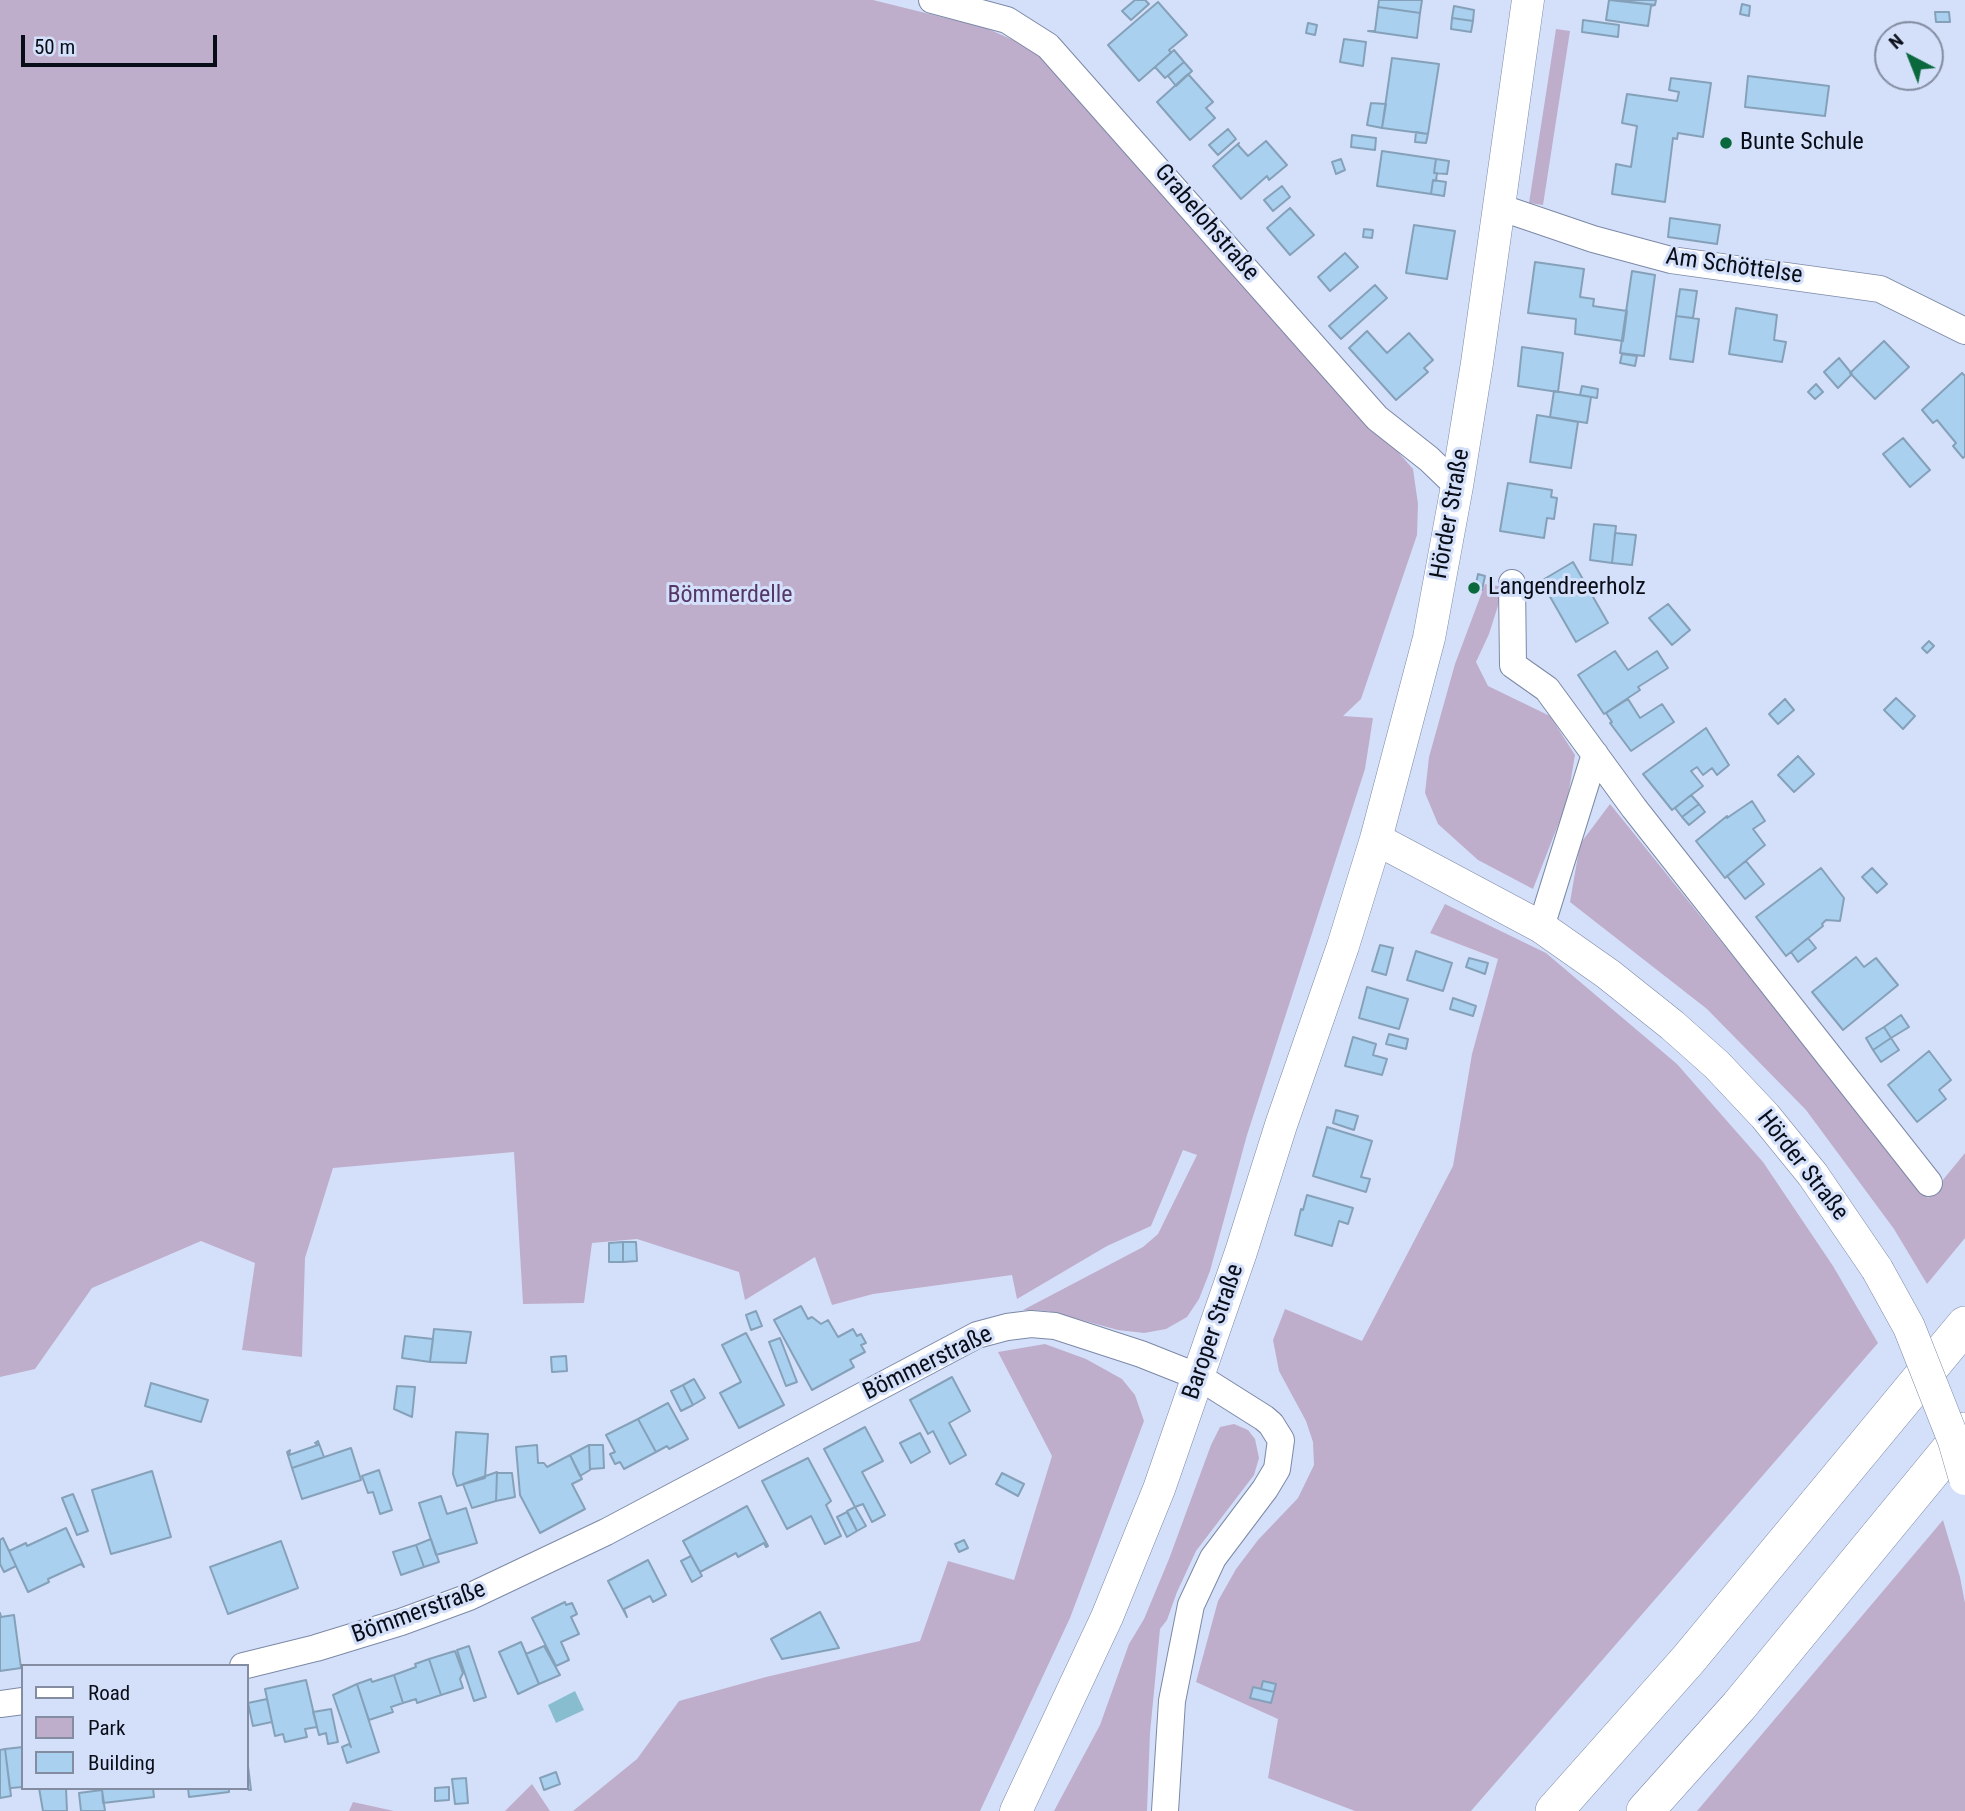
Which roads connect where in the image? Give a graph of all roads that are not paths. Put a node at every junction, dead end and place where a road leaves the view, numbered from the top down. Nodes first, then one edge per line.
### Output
1 (933, 0) edge
2 (1528, 0) edge
3 (1499, 207) junction
4 (1965, 331) edge
5 (1457, 486) junction
6 (1512, 583) dead end
7 (1595, 754) junction
8 (1376, 839) junction
9 (1541, 928) junction
10 (1929, 1182) dead end
11 (1965, 1325) edge
12 (1199, 1377) junction
13 (1965, 1431) edge
14 (1965, 1479) edge
15 (248, 1665) edge
16 (21, 1701) edge
17 (0, 1704) edge
18 (1016, 1811) edge
19 (1165, 1811) edge
20 (1554, 1811) edge
21 (1645, 1811) edge

1 - 5 street, Grabelohstraße
2 - 3 main road, Hörder Straße
3 - 4 street, Am Schöttelse
3 - 5 main road, Hörder Straße
5 - 8 main road, Hörder Straße
6 - 7 street
7 - 9 street
7 - 10 street
8 - 9 main road, Hörder Straße
8 - 12 main road, Baroper Straße
9 - 14 main road, Hörder Straße, bridge
11 - 20 highway
12 - 15 street, Bömmerstraße
12 - 18 main road, Baroper Straße
12 - 19 street, Bömmerstraße
13 - 21 highway
16 - 17 street

